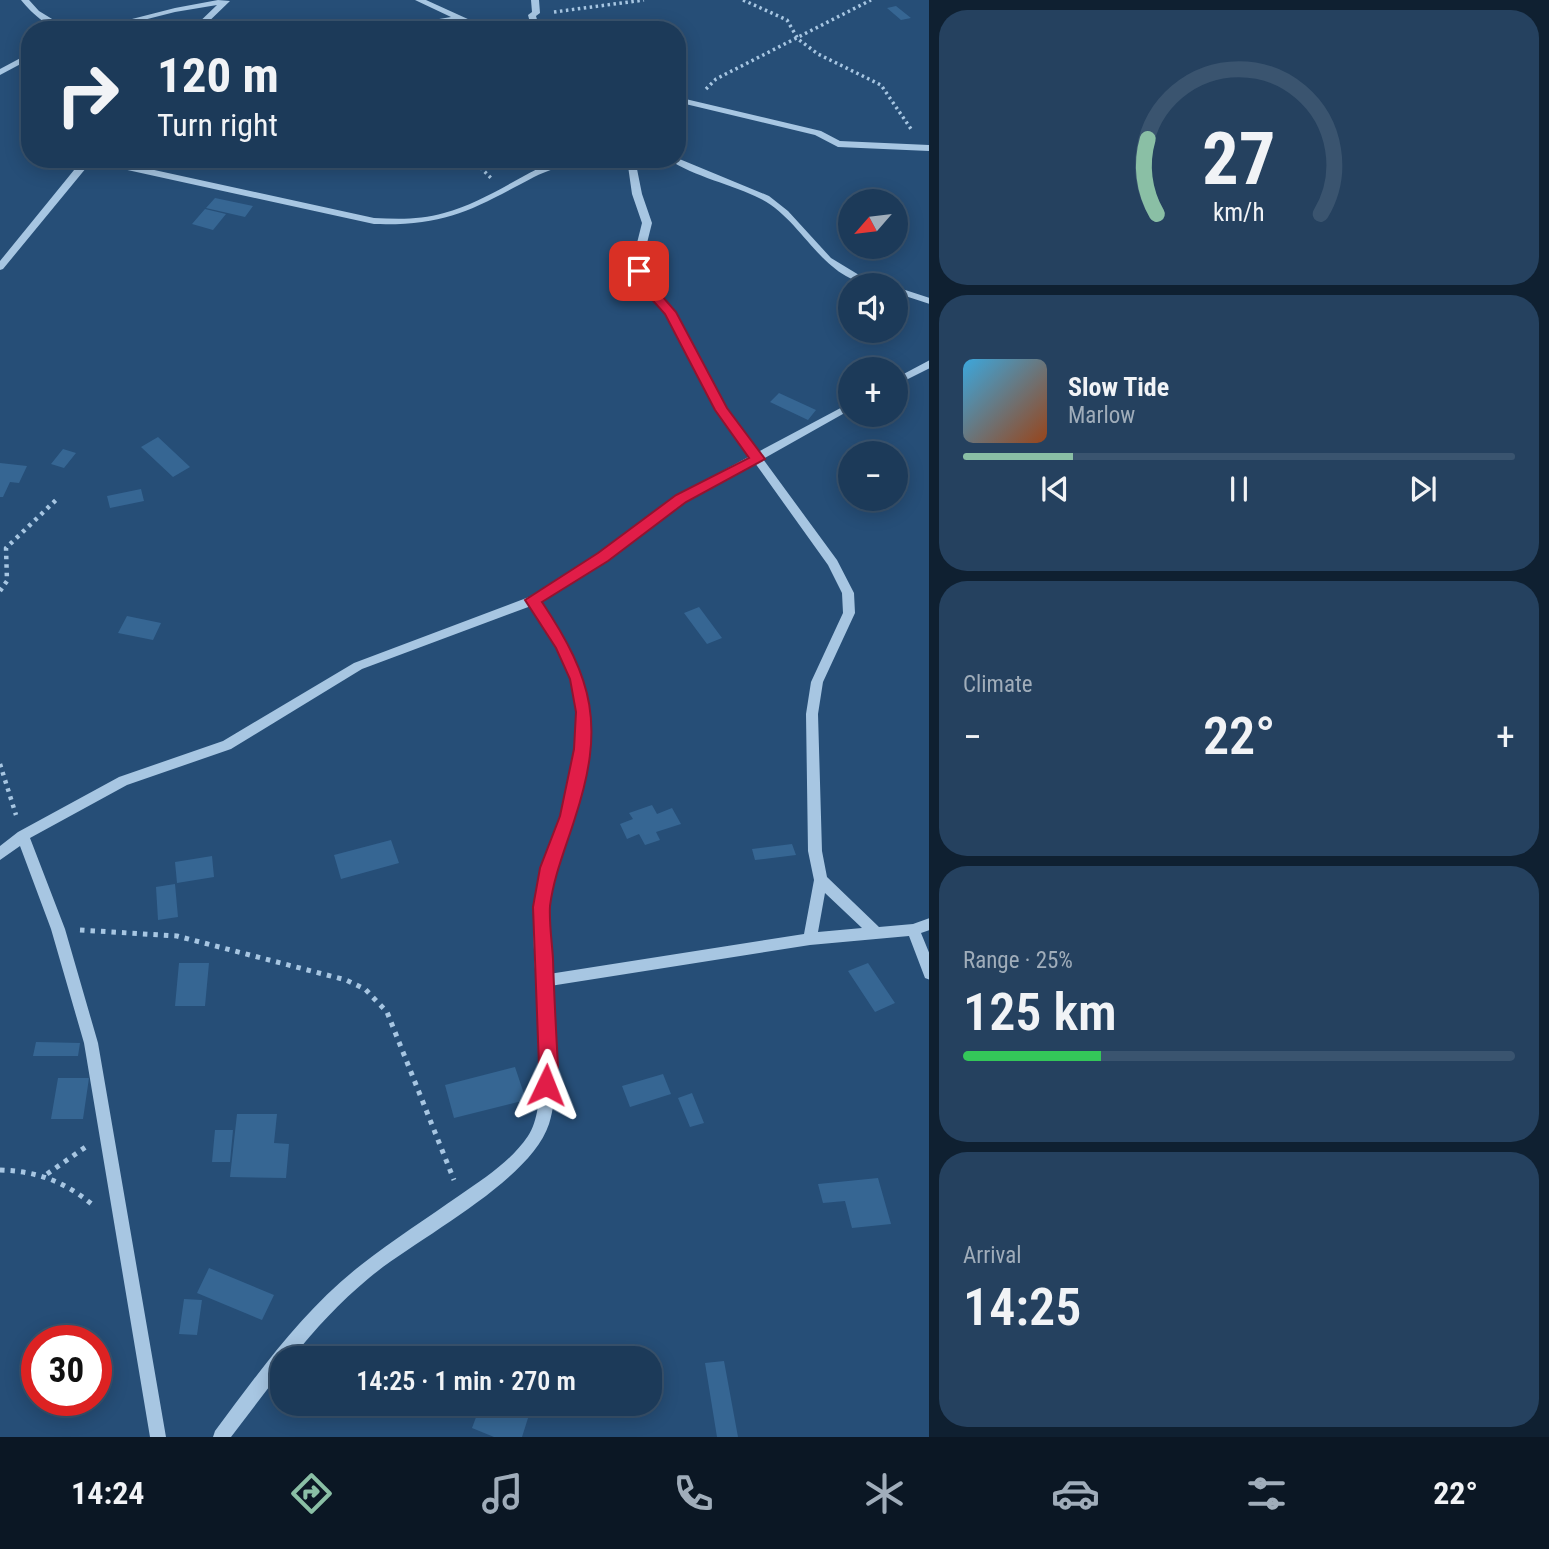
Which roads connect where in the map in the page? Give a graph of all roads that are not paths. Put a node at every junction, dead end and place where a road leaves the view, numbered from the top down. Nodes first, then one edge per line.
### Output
1 (25, 0) edge
2 (419, 0) edge
3 (535, 0) edge
4 (226, 1) edge
5 (459, 18) junction
6 (50, 21) edge
7 (134, 21) edge
8 (205, 21) edge
9 (439, 21) edge
10 (466, 21) edge
11 (534, 21) edge
12 (21, 60) edge
13 (0, 73) edge
14 (686, 100) edge
15 (929, 148) edge
16 (686, 165) edge
17 (82, 168) edge
18 (132, 168) edge
19 (543, 168) edge
20 (632, 168) edge
21 (0, 267) edge
22 (848, 273) edge
23 (908, 294) edge
24 (929, 301) edge
25 (929, 363) edge
26 (908, 375) edge
27 (838, 413) edge
28 (758, 459) junction
29 (533, 600) junction
30 (23, 836) junction
31 (0, 853) edge
32 (821, 880) junction
33 (929, 924) edge
34 (913, 930) junction
35 (877, 934) junction
36 (810, 939) junction
37 (929, 974) edge
38 (543, 981) junction
39 (158, 1437) edge
40 (221, 1437) edge

1 - 6 street
2 - 5 street
3 - 11 street
4 - 7 street
4 - 8 street
5 - 9 street
5 - 10 street
12 - 13 street
14 - 15 street
16 - 22 street
17 - 21 street
18 - 19 street
20 - 28 street
23 - 24 street
25 - 26 street
27 - 28 street
28 - 29 street
28 - 32 street
29 - 30 street
29 - 38 street
30 - 31 street
30 - 39 street
32 - 35 street
32 - 36 street
33 - 34 street
34 - 35 street
34 - 37 street
35 - 36 street
36 - 38 street
38 - 40 street

